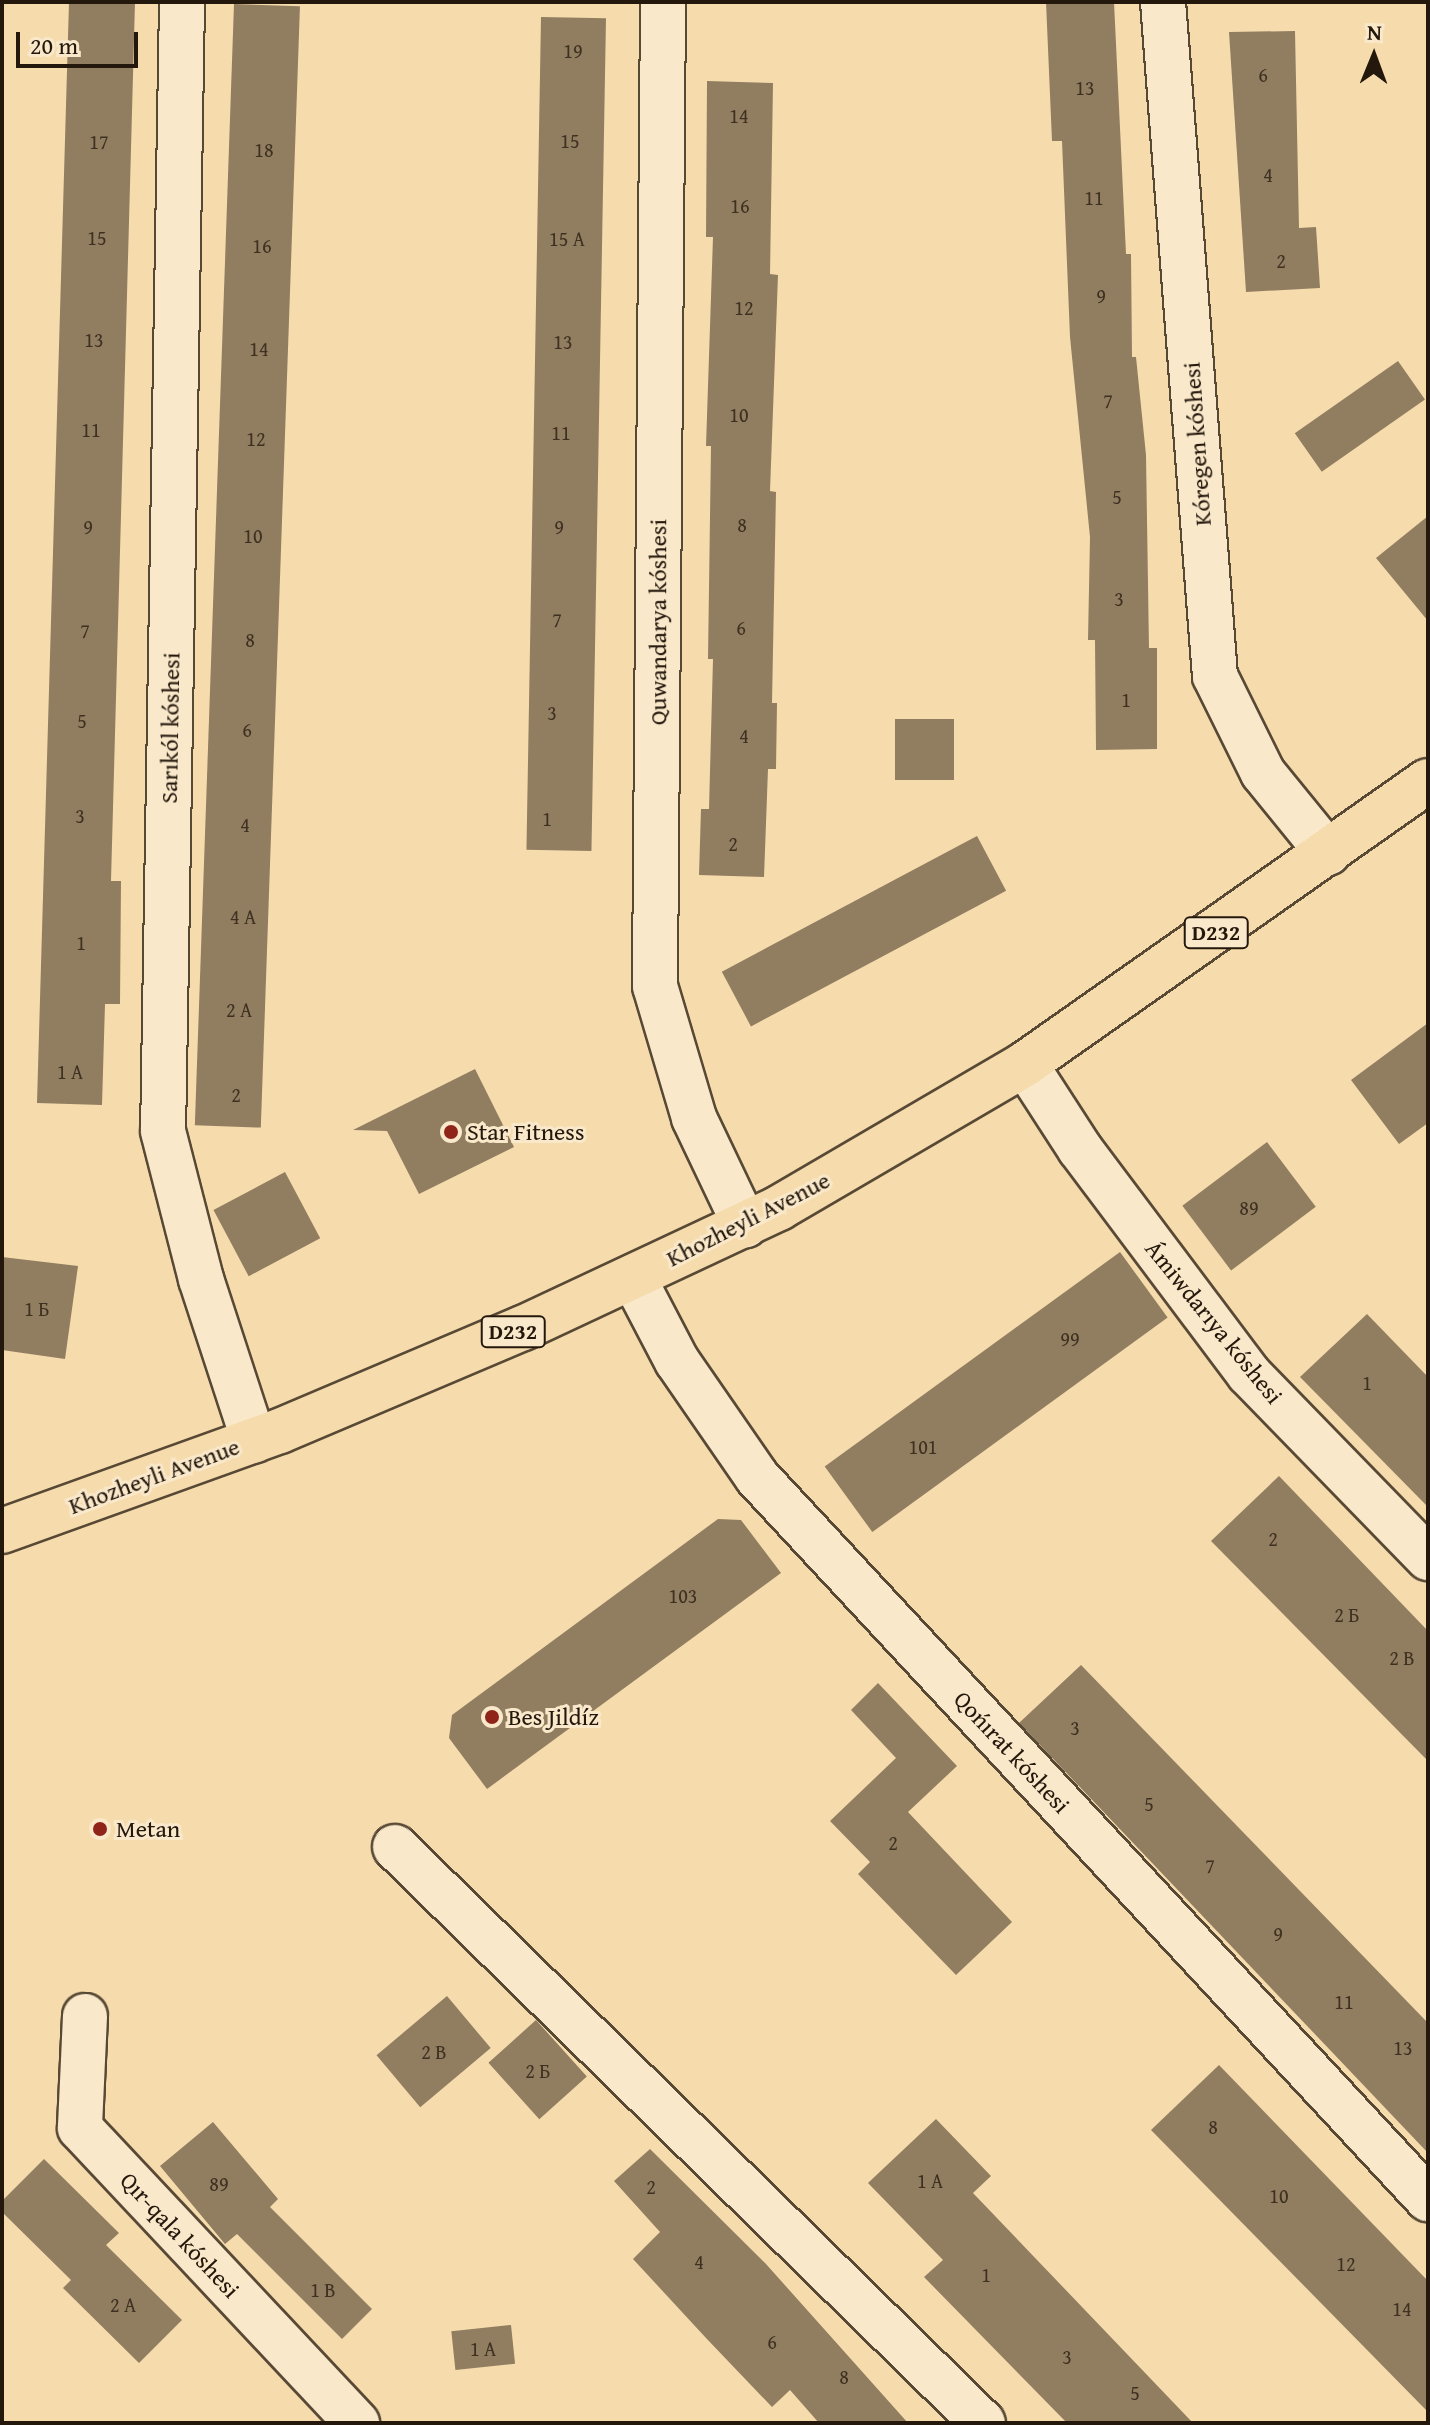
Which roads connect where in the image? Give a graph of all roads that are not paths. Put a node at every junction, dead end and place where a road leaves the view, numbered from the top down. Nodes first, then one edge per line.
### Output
1 (182, 2) edge
2 (663, 2) edge
3 (1163, 2) edge
4 (1428, 781) edge
5 (1328, 853) junction
6 (1025, 1064) junction
7 (745, 1225) junction
8 (633, 1277) junction
9 (254, 1441) junction
10 (2, 1531) edge
11 (1428, 1558) edge
12 (395, 1847) dead end
13 (85, 2016) dead end
14 (1428, 2199) edge
15 (357, 2423) edge
16 (983, 2423) edge

1 - 9 street, Sarıkól kóshesi
2 - 7 street, Quwandarya kóshesi
3 - 5 street, Kóregen kóshesi
4 - 5 main road, Khozheyli Avenue / D232
5 - 6 main road, Khozheyli Avenue / D232
6 - 7 main road, Khozheyli Avenue / D232
6 - 11 street, Ámiwdarıya kóshesi
7 - 8 main road, Khozheyli Avenue / D232
8 - 9 main road, Khozheyli Avenue / D232
8 - 14 street, Qońırat kóshesi
9 - 10 main road, Khozheyli Avenue / D232
12 - 16 street
13 - 15 street, Qır-qala kóshesi

